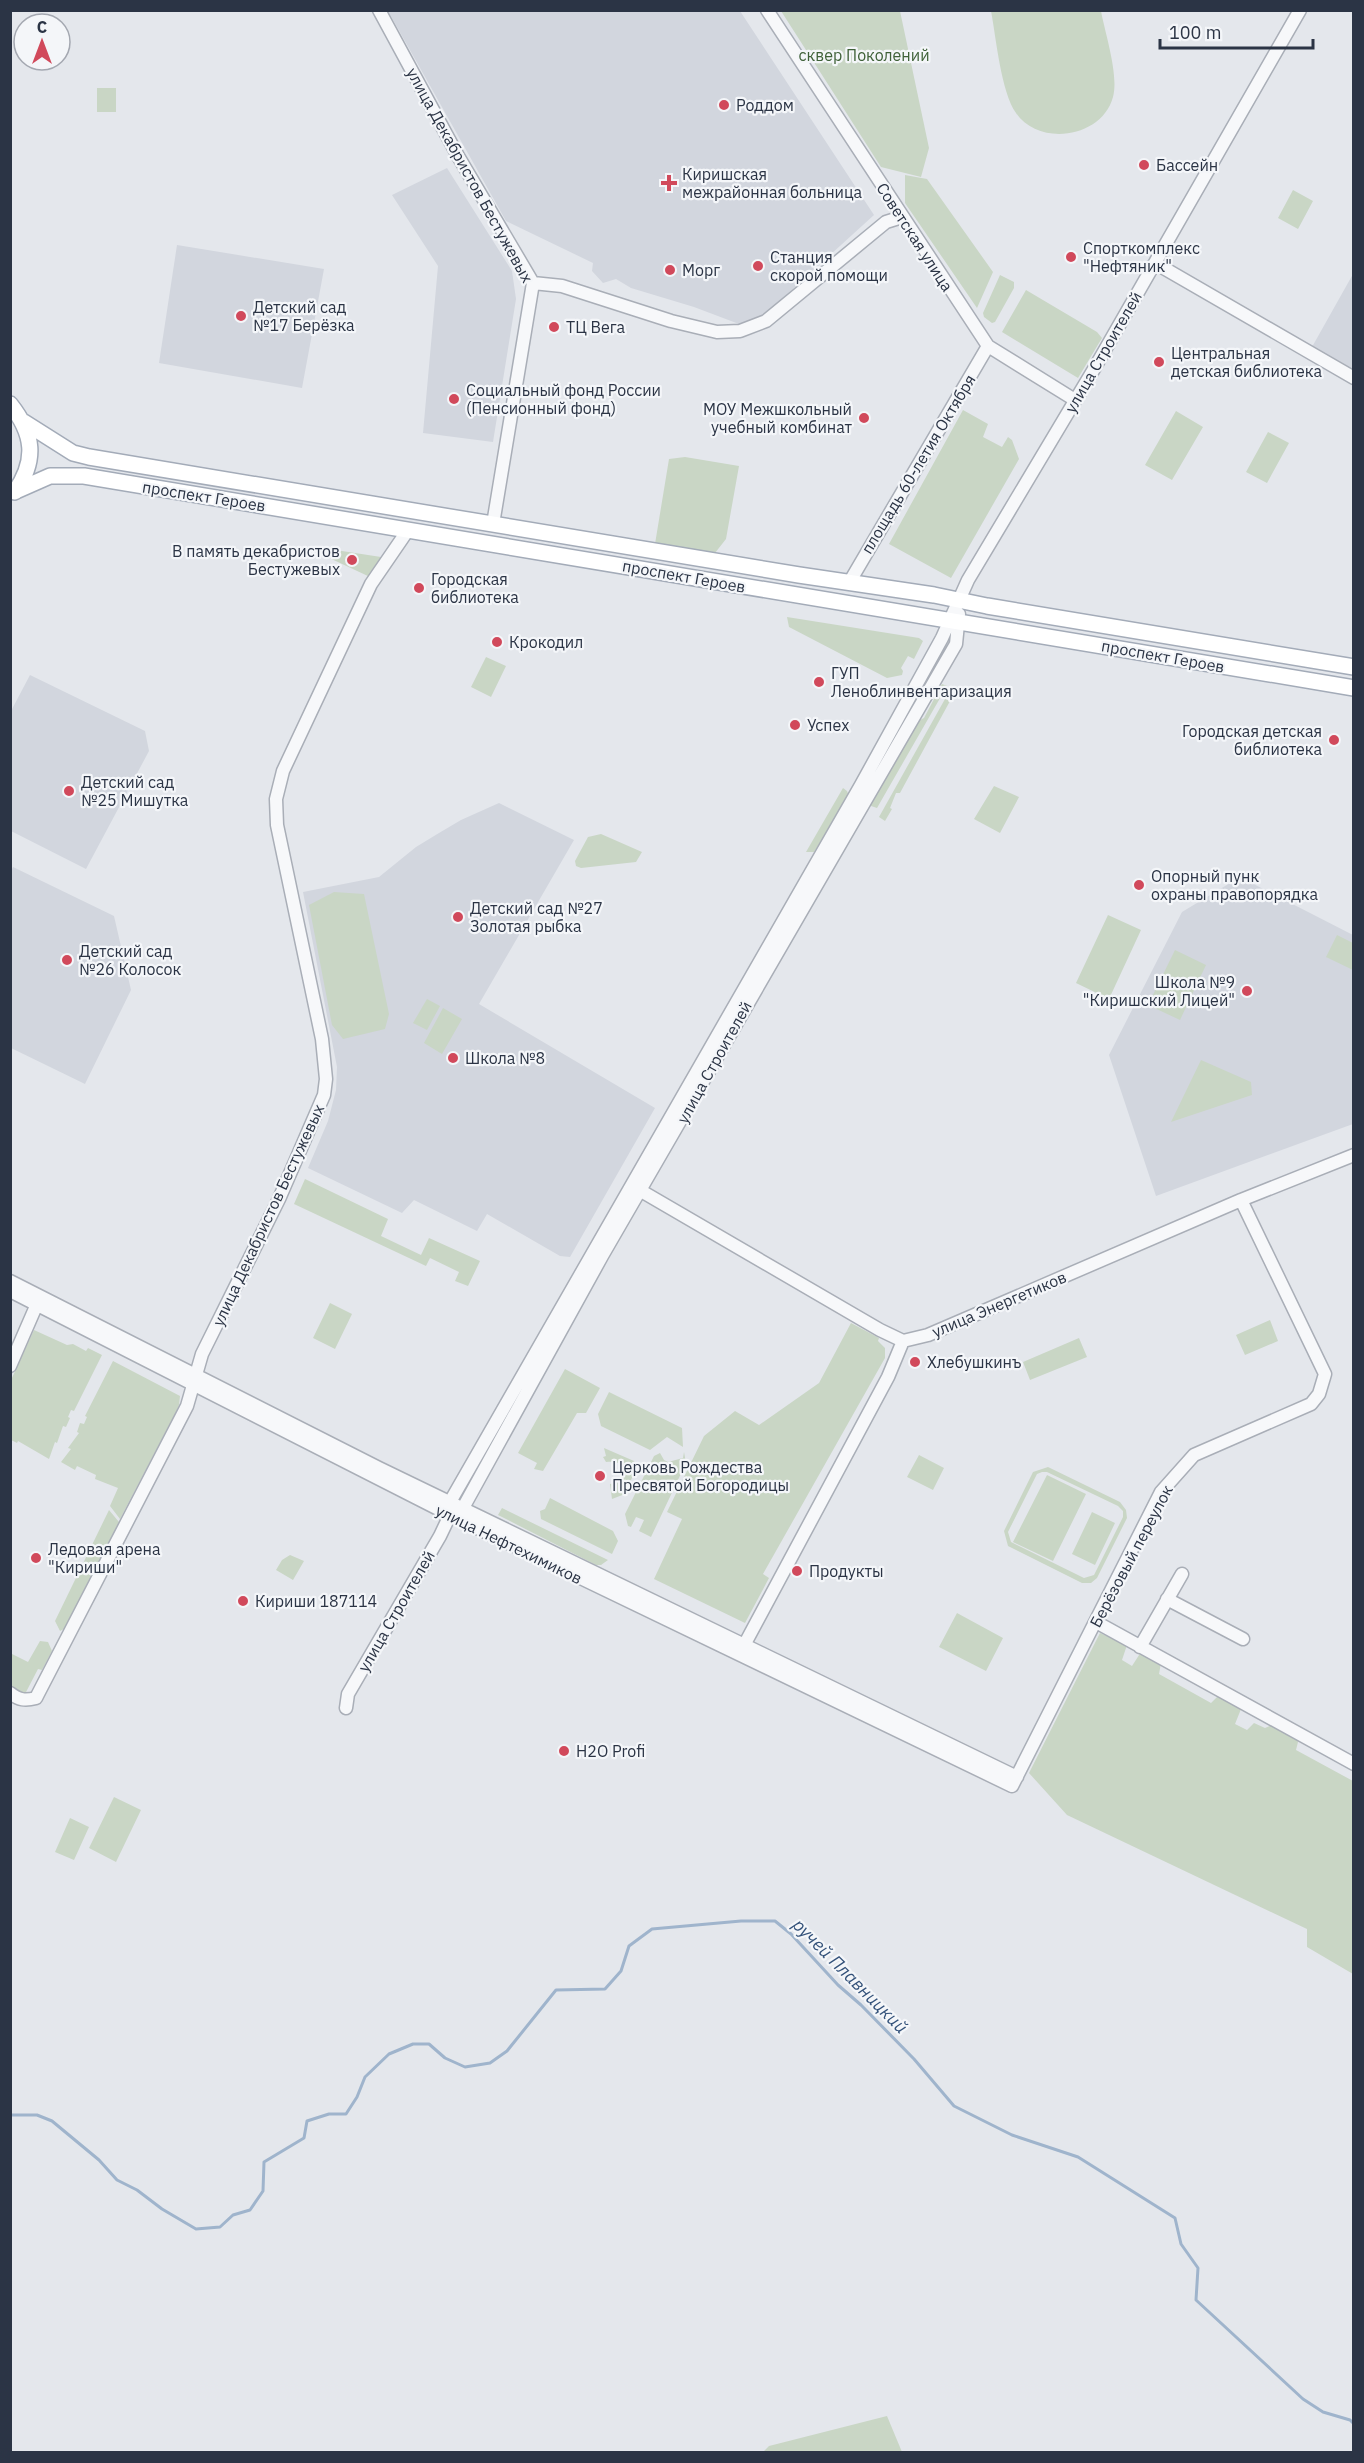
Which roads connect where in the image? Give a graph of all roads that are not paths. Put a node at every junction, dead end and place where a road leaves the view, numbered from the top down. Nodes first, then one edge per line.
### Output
1 (379, 10) edge
2 (767, 10) edge
3 (1300, 10) edge
4 (902, 217) junction
5 (1155, 263) junction
6 (533, 283) junction
7 (988, 346) junction
8 (1353, 378) edge
9 (1075, 400) junction
10 (10, 404) edge
11 (24, 422) junction
12 (13, 493) edge
13 (493, 525) junction
14 (408, 530) junction
15 (849, 583) junction
16 (960, 600) junction
17 (954, 621) junction
18 (1353, 667) edge
19 (1353, 688) edge
20 (1353, 1155) edge
21 (636, 1188) junction
22 (1241, 1200) junction
23 (10, 1281) edge
24 (10, 1291) edge
25 (37, 1304) junction
26 (903, 1341) junction
27 (10, 1366) edge
28 (194, 1379) junction
29 (450, 1502) junction
30 (463, 1508) junction
31 (450, 1515) junction
32 (1182, 1574) dead end
33 (1167, 1599) junction
34 (1096, 1622) junction
35 (1243, 1639) dead end
36 (1140, 1647) junction
37 (741, 1649) junction
38 (14, 1696) edge
39 (346, 1708) dead end
40 (1353, 1764) edge
41 (1015, 1782) joint

1 - 6 street, улица Декабристов Бестужевых
2 - 4 street, Советская улица
3 - 5 street, улица Строителей
4 - 6 street
4 - 7 street, Советская улица
5 - 8 street
5 - 9 street, улица Строителей
6 - 13 street, улица Декабристов Бестужевых
7 - 9 street, Советская улица
7 - 15 street, площадь 60-летия Октября
9 - 16 street, улица Строителей
10 - 11 main road
11 - 12 main road
11 - 13 main road, проспект Героев
12 - 14 main road, проспект Героев
13 - 15 main road, проспект Героев
14 - 17 main road, проспект Героев
14 - 28 street, улица Декабристов Бестужевых
15 - 16 main road, проспект Героев
16 - 17 street, улица Строителей
16 - 18 main road, проспект Героев
17 - 19 main road, проспект Героев
17 - 21 street, улица Строителей
20 - 22 street, улица Энергетиков
21 - 26 street
21 - 29 street, улица Строителей
21 - 30 street, улица Строителей
22 - 26 street, улица Энергетиков
22 - 34 street, Берёзовый переулок
23 - 28 street
24 - 25 street, улица Нефтехимиков
25 - 27 street
25 - 28 street, улица Нефтехимиков
26 - 37 street
28 - 29 street
28 - 31 street, улица Нефтехимиков
28 - 38 street, улица Декабристов Бестужевых
29 - 30 street
29 - 31 street, улица Строителей
30 - 31 street
30 - 37 street
31 - 37 street, улица Нефтехимиков
31 - 39 street, улица Строителей
32 - 33 street
33 - 35 street
33 - 36 street
34 - 36 street
34 - 41 street, Берёзовый переулок
36 - 40 street
37 - 41 street, улица Нефтехимиков

